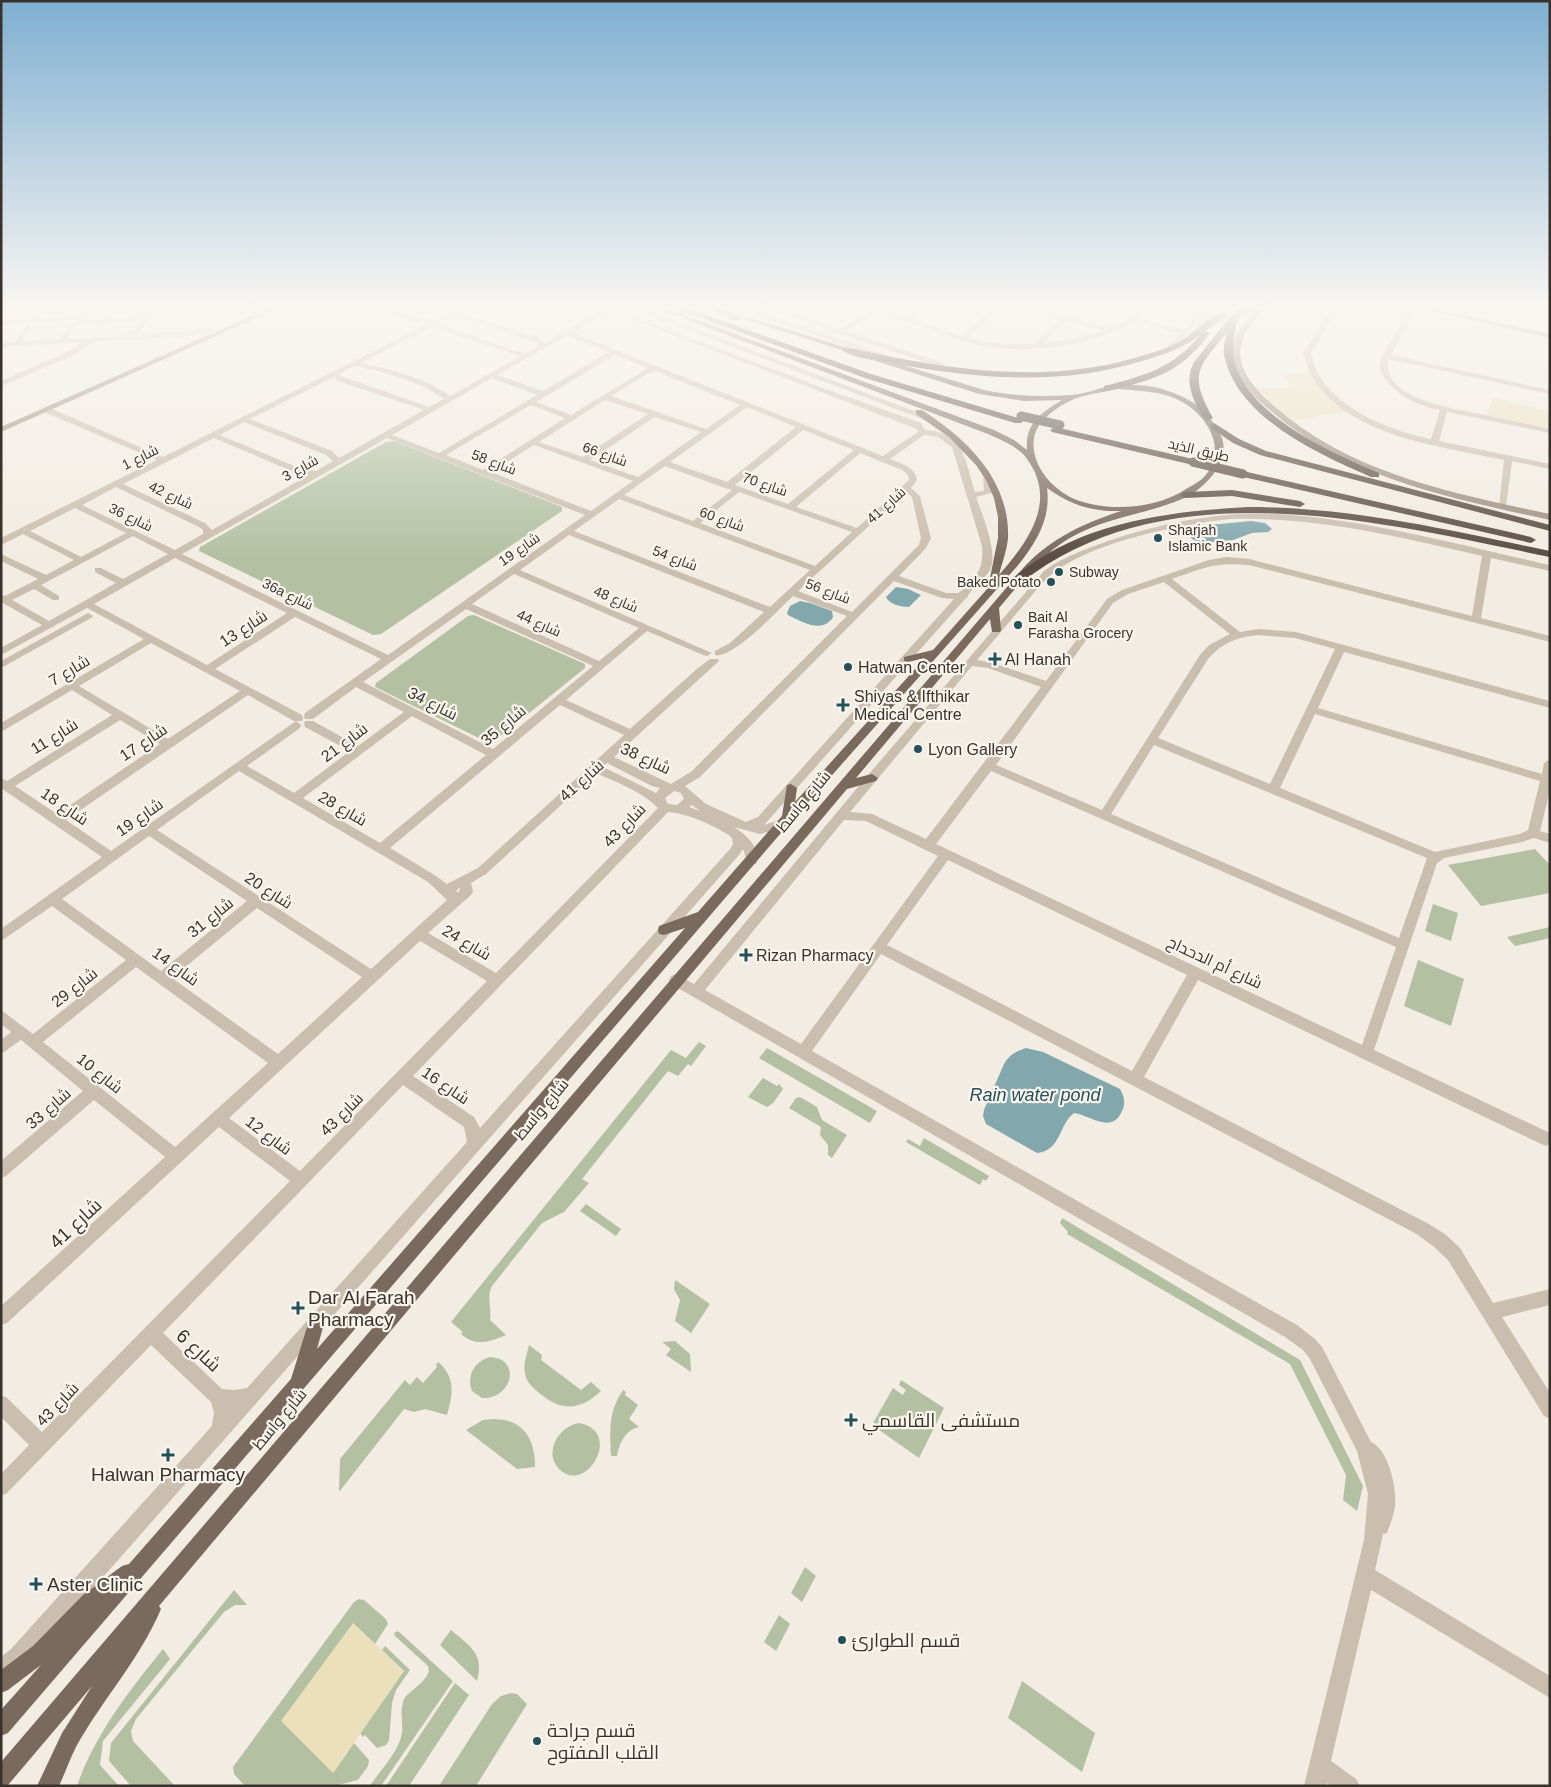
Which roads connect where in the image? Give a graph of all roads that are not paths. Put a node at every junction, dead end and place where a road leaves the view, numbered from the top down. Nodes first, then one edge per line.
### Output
1 (77, 390) edge
2 (90, 390) edge
3 (301, 390) edge
4 (374, 390) edge
5 (437, 390) edge
6 (465, 390) edge
7 (534, 390) edge
8 (550, 390) edge
9 (615, 390) edge
10 (712, 390) edge
11 (821, 390) edge
12 (852, 390) edge
13 (919, 390) edge
14 (933, 390) edge
15 (977, 390) edge
16 (1097, 390) edge
17 (1160, 390) edge
18 (1195, 390) edge
19 (1246, 390) edge
20 (1254, 390) edge
21 (1328, 390) edge
22 (1401, 390) edge
23 (880, 391) joint
24 (1090, 392) junction
25 (544, 394) junction
26 (605, 397) junction
27 (449, 399) junction
28 (530, 402) junction
29 (746, 404) junction
30 (47, 410) junction
31 (430, 410) junction
32 (1444, 410) junction
33 (654, 414) junction
34 (572, 418) junction
35 (1020, 418) junction
36 (1208, 418) junction
37 (931, 419) junction
38 (244, 420) junction
39 (1, 424) edge
40 (1214, 426) junction
41 (802, 427) junction
42 (1, 430) edge
43 (1550, 430) edge
44 (708, 432) junction
45 (922, 433) junction
46 (214, 435) junction
47 (386, 435) junction
48 (533, 442) junction
49 (1434, 443) junction
50 (858, 450) junction
51 (439, 456) junction
52 (1030, 457) junction
53 (1508, 458) junction
54 (164, 460) junction
55 (584, 460) junction
56 (883, 460) junction
57 (338, 462) junction
58 (664, 464) junction
59 (1550, 467) edge
60 (1243, 471) junction
61 (484, 473) junction
62 (986, 473) junction
63 (317, 474) junction
64 (1042, 478) junction
65 (640, 481) junction
66 (116, 484) junction
67 (728, 486) junction
68 (905, 488) junction
69 (738, 489) junction
70 (1185, 494) junction
71 (618, 496) junction
72 (972, 496) junction
73 (1457, 504) junction
74 (76, 505) junction
75 (1502, 506) junction
76 (790, 507) junction
77 (1141, 508) junction
78 (593, 514) junction
79 (1550, 517) edge
80 (694, 524) junction
81 (1408, 525) junction
82 (1550, 528) edge
83 (24, 531) junction
84 (857, 531) junction
85 (569, 532) junction
86 (132, 533) junction
87 (208, 535) junction
88 (1550, 538) edge
89 (1, 542) edge
90 (1550, 545) edge
91 (175, 554) junction
92 (1486, 554) junction
93 (1550, 554) edge
94 (1, 556) edge
95 (80, 560) junction
96 (1550, 568) edge
97 (816, 569) junction
98 (98, 570) dead end
99 (514, 571) junction
100 (892, 577) junction
101 (1166, 578) junction
102 (46, 579) junction
103 (1018, 580) junction
104 (124, 583) junction
105 (34, 585) junction
106 (992, 590) junction
107 (791, 592) junction
108 (945, 596) junction
109 (964, 596) junction
110 (56, 598) dead end
111 (3, 599) edge
112 (87, 604) junction
113 (466, 605) junction
114 (955, 606) junction
115 (994, 608) junction
116 (771, 611) junction
117 (296, 612) junction
118 (88, 616) dead end
119 (854, 616) junction
120 (1476, 620) junction
121 (49, 625) junction
122 (646, 627) junction
123 (996, 630) junction
124 (1238, 635) junction
125 (152, 638) junction
126 (1550, 639) edge
127 (16, 644) junction
128 (1340, 648) junction
129 (2, 651) edge
130 (26, 651) junction
131 (936, 652) junction
132 (978, 652) junction
133 (14, 658) junction
134 (389, 659) junction
135 (709, 659) junction
136 (908, 659) junction
137 (970, 663) junction
138 (1, 665) edge
139 (600, 665) junction
140 (989, 665) junction
141 (208, 669) junction
142 (356, 682) junction
143 (72, 686) junction
144 (1048, 686) junction
145 (248, 691) junction
146 (558, 700) junction
147 (1550, 704) edge
148 (412, 710) junction
149 (1312, 710) junction
150 (119, 715) junction
151 (303, 721) junction
152 (1, 728) edge
153 (631, 734) junction
154 (1152, 740) junction
155 (168, 744) junction
156 (358, 751) junction
157 (494, 754) junction
158 (606, 758) junction
159 (1550, 763) edge
160 (239, 766) junction
161 (990, 766) junction
162 (595, 768) junction
163 (696, 774) junction
164 (872, 778) junction
165 (1546, 779) junction
166 (4, 784) edge
167 (842, 786) junction
168 (673, 788) junction
169 (791, 788) junction
170 (1273, 790) junction
171 (690, 795) junction
172 (295, 798) junction
173 (856, 798) junction
174 (662, 804) junction
175 (680, 809) junction
176 (841, 816) junction
177 (1104, 816) junction
178 (868, 817) junction
179 (57, 820) junction
180 (786, 821) junction
181 (148, 830) junction
182 (741, 831) junction
183 (1533, 833) junction
184 (1550, 839) edge
185 (928, 846) junction
186 (381, 849) junction
187 (946, 854) junction
188 (1436, 856) junction
189 (111, 857) junction
190 (752, 861) junction
191 (456, 890) junction
192 (52, 899) junction
193 (256, 901) junction
194 (707, 914) junction
195 (664, 930) junction
196 (419, 934) junction
197 (1, 936) edge
198 (1403, 945) junction
199 (879, 947) junction
200 (137, 959) junction
201 (1196, 972) junction
202 (372, 976) junction
203 (162, 978) junction
204 (497, 980) junction
205 (676, 980) junction
206 (696, 991) junction
207 (1, 1016) edge
208 (21, 1032) junction
209 (33, 1042) junction
210 (1, 1048) edge
211 (803, 1052) junction
212 (1366, 1053) junction
213 (278, 1062) junction
214 (403, 1077) junction
215 (1135, 1079) junction
216 (94, 1091) junction
217 (218, 1118) junction
218 (496, 1121) junction
219 (469, 1122) junction
220 (1548, 1140) edge
221 (475, 1145) junction
222 (176, 1157) junction
223 (1, 1170) edge
224 (300, 1180) junction
225 (1550, 1297) edge
226 (1489, 1312) junction
227 (1, 1317) edge
228 (317, 1320) junction
229 (151, 1334) junction
230 (297, 1386) junction
231 (251, 1396) junction
232 (218, 1397) junction
233 (1, 1404) edge
234 (1550, 1410) edge
235 (221, 1429) junction
236 (42, 1445) junction
237 (1, 1487) edge
238 (147, 1560) junction
239 (1365, 1575) junction
240 (156, 1596) junction
241 (1, 1670) edge
242 (1, 1683) edge
243 (1545, 1683) edge
244 (1, 1726) edge
245 (1317, 1776) edge
246 (1, 1778) edge
247 (48, 1786) edge
248 (1349, 1786) edge

1 - 39 street
2 - 30 street
3 - 38 street, شارع 1
4 - 31 street
5 - 27 street
6 - 27 street, شارع 3
7 - 25 street
8 - 25 street
9 - 26 street
10 - 29 street, شارع 41
11 - 45 street
12 - 37 street
13 - 35 highway, طريق الذيد
14 - 35 highway, طريق الذيد
15 - 24 main road
16 - 24 main road
17 - 36 main road
18 - 36 highway
19 - 73 highway
20 - 75 street
21 - 49 street
22 - 32 street
23 - 37 main road
23 - 52 main road
24 - 52 main road
25 - 28 street
26 - 33 street
26 - 34 street
27 - 31 street, شارع 3
28 - 34 street
28 - 51 street
29 - 41 street, شارع 41
29 - 44 street, شارع 19
30 - 42 street
30 - 54 street
31 - 47 street, شارع 3
32 - 43 street
32 - 49 street
33 - 44 street
33 - 55 street
34 - 48 street
35 - 60 highway, طريق الذيد, bridge
36 - 40 main road
37 - 62 main road
38 - 46 street, شارع 1
38 - 57 street
40 - 70 main road
40 - 73 highway
41 - 50 street, شارع 41
41 - 67 street
44 - 58 street, شارع 19
45 - 56 street
45 - 72 street
46 - 54 street, شارع 1
46 - 63 street
47 - 51 street, شارع 58
47 - 57 street, شارع 3
48 - 55 street, شارع 66
48 - 61 street
49 - 53 street
50 - 56 street, شارع 41
50 - 76 street
51 - 61 street, شارع 58
52 - 64 main road
53 - 59 street
53 - 75 street
54 - 66 street, شارع 1
55 - 65 street, شارع 66
56 - 68 street, شارع 41
57 - 63 street, شارع 3
58 - 65 street, شارع 19
58 - 67 street, شارع 70
60 - 88 highway, طريق الذيد
60 - 90 highway, طريق الذيد
61 - 78 street, شارع 58
62 - 72 street
62 - 106 main road
63 - 87 street, شارع 3
64 - 77 main road
64 - 106 main road, شارع واسط
65 - 71 street, شارع 19
66 - 74 street, شارع 1
66 - 87 street, شارع 42
67 - 69 street, شارع 70
68 - 84 street, شارع 41
68 - 100 street
69 - 76 street, شارع 70
69 - 80 street
70 - 77 main road
70 - 81 highway
71 - 78 street, شارع 19
71 - 80 street, شارع 60
72 - 109 street
73 - 82 highway
74 - 83 street, شارع 1
74 - 86 street, شارع 36
75 - 79 street
76 - 84 street, شارع 70
77 - 103 main road, شارع واسط
78 - 85 street, شارع 19
80 - 97 street, شارع 60
81 - 93 highway
81 - 103 highway
83 - 89 street, شارع 1
83 - 95 street
84 - 97 street, شارع 41
85 - 99 street, شارع 19
85 - 116 street, شارع 54
86 - 91 street, شارع 36
86 - 95 street
87 - 91 street, شارع 3
91 - 104 street, شارع 3
91 - 117 street, 36a شارع
92 - 96 street
92 - 120 street
92 - 123 street
94 - 102 street
95 - 102 street
97 - 107 street, شارع 41
98 - 104 street
99 - 113 street, شارع 19
99 - 122 street, شارع 48
100 - 108 street
100 - 119 street
101 - 120 street
101 - 124 street
101 - 144 street
102 - 105 street
103 - 115 main road, شارع واسط
104 - 112 street, شارع 3
105 - 110 street
105 - 111 street
106 - 131 main road, شارع واسط
107 - 116 street, شارع 41
107 - 119 street, شارع 56
108 - 109 street
108 - 114 street
109 - 114 street
111 - 121 street
112 - 121 street, شارع 3
112 - 125 street
113 - 134 street, شارع 19
113 - 139 street, شارع 44
114 - 136 street
115 - 123 main road
115 - 167 main road, شارع واسط
116 - 135 street, شارع 41
117 - 134 street, 36a شارع
117 - 141 street, شارع 13
118 - 130 street
119 - 163 street
120 - 126 street
121 - 127 street, شارع 3
122 - 135 street, شارع 48
122 - 139 street, شارع 35
123 - 132 street
124 - 128 street
124 - 154 street
125 - 141 street
125 - 143 street, شارع 7
127 - 129 street, شارع 3
127 - 130 street
128 - 147 street
128 - 149 street
129 - 133 street
130 - 133 street
131 - 136 main road
131 - 180 main road, شارع واسط
132 - 137 street
132 - 140 street
133 - 138 street
134 - 142 street, شارع 19
135 - 153 street, شارع 41
136 - 169 street
137 - 140 street
137 - 164 street
139 - 146 street, شارع 35
140 - 144 street
141 - 145 street
142 - 148 street, شارع 34
142 - 151 street, شارع 19
143 - 150 street
143 - 152 street, شارع 7
144 - 161 street
145 - 151 street
145 - 155 street, شارع 17
146 - 153 street
146 - 157 street, شارع 35
148 - 156 street, شارع 21
148 - 157 street, شارع 34
149 - 165 street
149 - 170 street
150 - 155 street
150 - 166 street, شارع 11
151 - 156 street
151 - 160 street, شارع 19
153 - 158 street, شارع 41
154 - 170 street
154 - 177 street
155 - 179 street, شارع 17
156 - 172 street, شارع 21
157 - 186 street, شارع 35
158 - 162 street, شارع 41
158 - 168 street, شارع 38
159 - 165 street
160 - 172 street, شارع 28
160 - 181 street, شارع 19
161 - 177 street
161 - 185 street
162 - 174 street, شارع 38
162 - 191 street, شارع 41
163 - 168 street
163 - 171 street
164 - 167 main road
164 - 173 street
165 - 183 street
166 - 179 street, شارع 18
167 - 205 main road, شارع واسط
168 - 171 street
168 - 174 street
169 - 180 main road
169 - 182 street
170 - 188 street
171 - 175 street
171 - 182 street
172 - 186 street, شارع 28
173 - 176 street
173 - 178 street
174 - 175 street
174 - 204 street, شارع 43
175 - 182 street
176 - 178 street, شارع أم الدحداح
176 - 206 street
177 - 198 street
178 - 185 street, شارع أم الدحداح
179 - 189 street, شارع 18
180 - 182 street
180 - 190 main road, شارع واسط
181 - 189 street, شارع 19
181 - 193 street, شارع 20
182 - 190 street
182 - 195 street
183 - 184 street
183 - 188 street
185 - 187 street, شارع أم الدحداح
186 - 191 street, شارع 28
187 - 199 street
187 - 201 street, شارع أم الدحداح
188 - 198 street
189 - 192 street, شارع 19
190 - 194 main road, شارع واسط
191 - 196 street, شارع 41
192 - 197 street, شارع 19
192 - 200 street, شارع 14
193 - 202 street, شارع 20
193 - 203 street, شارع 31
194 - 195 main road
194 - 230 main road, شارع واسط
195 - 218 street
196 - 202 street, شارع 41
196 - 204 street, شارع 24
198 - 212 street
199 - 211 street
199 - 215 street
200 - 203 street, شارع 14
200 - 209 street, شارع 29
201 - 212 street, شارع أم الدحداح
201 - 215 street
202 - 213 street, شارع 41
203 - 213 street, شارع 14
204 - 214 street, شارع 43
205 - 206 street
205 - 240 main road, شارع واسط
206 - 211 street
207 - 208 street, شارع 10
208 - 209 street, شارع 10
208 - 210 street
209 - 216 street, شارع 10
211 - 239 street
212 - 220 street, شارع أم الدحداح
213 - 217 street, شارع 41
214 - 219 street, شارع 16
214 - 224 street, شارع 43
215 - 226 street
216 - 222 street, شارع 10
216 - 223 street, شارع 33
217 - 222 street, شارع 41
217 - 224 street, شارع 12
218 - 219 street, شارع 16
218 - 221 street
219 - 221 street, شارع 16
221 - 228 street
222 - 227 street, شارع 41
224 - 229 street, شارع 43
225 - 226 street
226 - 234 street
228 - 230 main road
228 - 231 street
229 - 232 street, شارع 6
229 - 236 street, شارع 43
230 - 238 main road, شارع واسط
231 - 232 street, شارع 6
231 - 235 street
232 - 235 street, شارع 6
233 - 236 street
235 - 241 street
236 - 237 street, شارع 43
238 - 242 main road
238 - 244 main road, شارع واسط
239 - 243 street
239 - 245 street
240 - 246 main road, شارع واسط
240 - 247 main road
245 - 248 street

